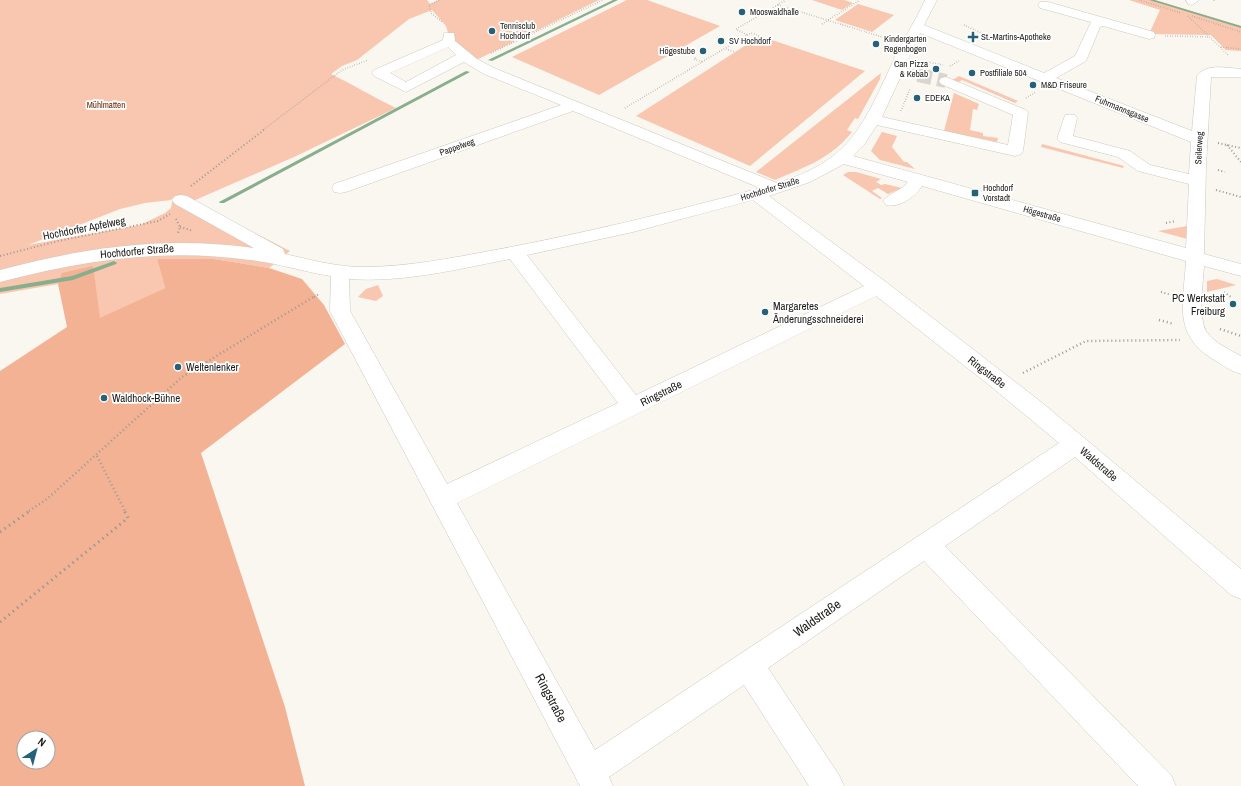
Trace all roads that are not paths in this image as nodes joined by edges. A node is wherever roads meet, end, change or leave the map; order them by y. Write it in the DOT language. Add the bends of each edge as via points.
graph roads {
  1 [pos="931,0"];
  2 [pos="1044,5"];
  3 [pos="1100,22"];
  4 [pos="917,27"];
  5 [pos="1148,35"];
  6 [pos="469,59"];
  7 [pos="896,71"];
  8 [pos="1241,74"];
  9 [pos="915,79"];
  10 [pos="1049,79"];
  11 [pos="946,81"];
  12 [pos="573,106"];
  13 [pos="1070,118"];
  14 [pos="873,120"];
  15 [pos="1200,140"];
  16 [pos="842,158"];
  17 [pos="918,180"];
  18 [pos="1197,181"];
  19 [pos="340,188"];
  20 [pos="775,188"];
  21 [pos="755,194"];
  22 [pos="181,200"];
  23 [pos="892,201"];
  24 [pos="515,252"];
  25 [pos="1195,257"];
  26 [pos="276,258"];
  27 [pos="1241,270"];
  28 [pos="0,276"];
  29 [pos="340,278"];
  30 [pos="879,287"];
  31 [pos="1241,366"];
  32 [pos="632,406"];
  33 [pos="1075,444"];
  34 [pos="443,498"];
  35 [pos="925,544"];
  36 [pos="1241,586"];
  37 [pos="749,666"];
  38 [pos="594,779"];
  39 [pos="828,786"];
  40 [pos="1160,786"];
  1 -- 4 [label="street, Hochdorfer Straße"];
  2 -- 3 [label="street"];
  3 -- 5 [label="street"];
  3 -- 10 [label="street" via="1095,25 1081,58"];
  4 -- 7 [label="street, Hochdorfer Straße"];
  4 -- 10 [label="street, Fuhrmannsgasse"];
  6 -- 6 [label="street" via="406,88 379,73 449,39"];
  6 -- 12 [label="street" via="489,71"];
  7 -- 9 [label="street"];
  7 -- 14 [label="street, Hochdorfer Straße"];
  8 -- 15 [label="street, Seilerweg" via="1209,72 1204,76"];
  10 -- 15 [label="street, Fuhrmannsgasse"];
  11 -- 14 [label="street" via="1021,113 1015,151"];
  12 -- 19 [label="street, Pappelweg"];
  12 -- 20 [label="street"];
  13 -- 18 [label="street" via="1065,139 1124,154 1144,168"];
  14 -- 16 [label="street, Hochdorfer Straße" via="861,139"];
  15 -- 18 [label="street, Seilerweg"];
  16 -- 17 [label="street, Högestraße"];
  16 -- 20 [label="street, Hochdorfer Straße" via="809,177"];
  17 -- 23 [label="street" via="910,192"];
  17 -- 25 [label="street, Högestraße"];
  18 -- 25 [label="street, Seilerweg"];
  20 -- 21 [label="street, Hochdorfer Straße"];
  21 -- 24 [label="street, Hochdorfer Straße" via="614,232"];
  21 -- 30 [label="street, Ringstraße"];
  22 -- 26 [label="street" via="277,253"];
  24 -- 29 [label="street, Hochdorfer Straße" via="394,272"];
  24 -- 32 [label="street"];
  25 -- 27 [label="street, Högestraße"];
  25 -- 31 [label="street, Seilerweg" via="1196,330 1208,333 1215,350"];
  26 -- 28 [label="street, Hochdorfer Straße" via="230,251 170,247 93,255"];
  26 -- 29 [label="street, Hochdorfer Straße"];
  29 -- 34 [label="street, Ringstraße" via="340,311"];
  30 -- 32 [label="street, Ringstraße"];
  30 -- 33 [label="street, Ringstraße"];
  32 -- 34 [label="street, Ringstraße"];
  33 -- 35 [label="street, Waldstraße"];
  33 -- 36 [label="street, Waldstraße"];
  34 -- 38 [label="street, Ringstraße"];
  35 -- 37 [label="street, Waldstraße"];
  35 -- 40 [label="street"];
  37 -- 38 [label="street, Waldstraße"];
  37 -- 39 [label="street"];
}
